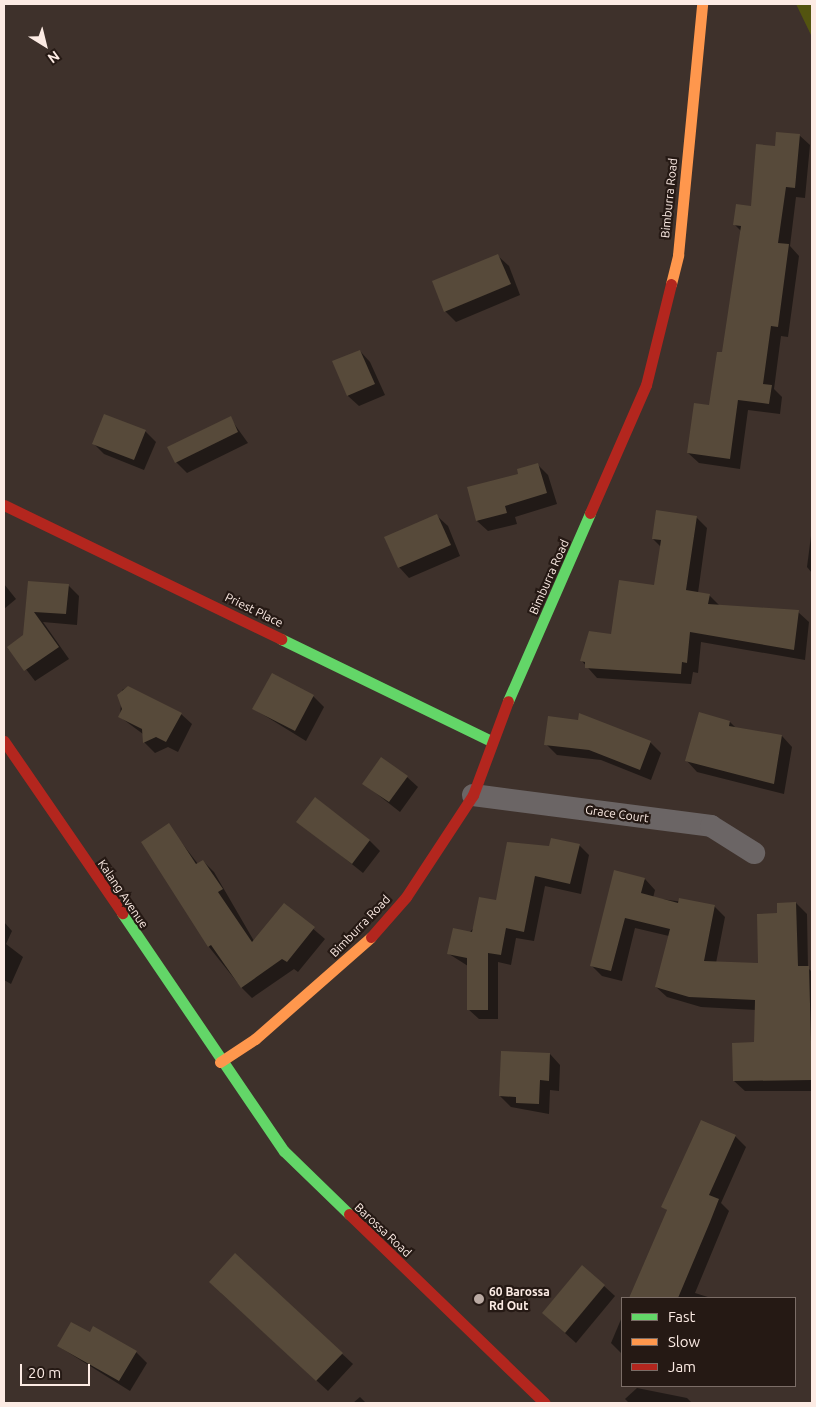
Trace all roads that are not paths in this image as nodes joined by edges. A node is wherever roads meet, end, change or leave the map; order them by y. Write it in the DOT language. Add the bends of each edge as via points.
graph roads {
  1 [pos="702,4"];
  2 [pos="4,505"];
  3 [pos="4,741"];
  4 [pos="491,741"];
  5 [pos="473,794"];
  6 [pos="754,853"];
  7 [pos="220,1062"];
  8 [pos="545,1403"];
  1 -- 4 [label="street, Bimburra Road" via="678,255 651,366 612,468"];
  2 -- 4 [label="street, Priest Place"];
  3 -- 7 [label="street, Kalang Avenue"];
  4 -- 5 [label="street, Bimburra Road"];
  5 -- 6 [label="street, Grace Court" via="711,826"];
  5 -- 7 [label="street, Bimburra Road" via="406,897 357,953 255,1039"];
  7 -- 8 [label="street, Barossa Road" via="262,1123 312,1183"];
}
